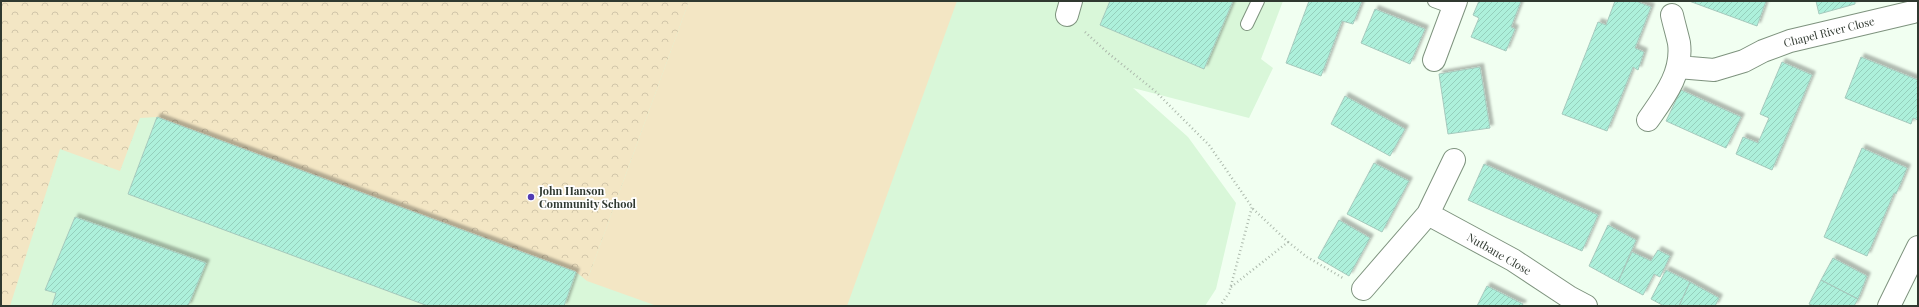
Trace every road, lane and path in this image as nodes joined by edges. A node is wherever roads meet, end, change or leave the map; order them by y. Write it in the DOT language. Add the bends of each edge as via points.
graph roads {
  1 [pos="1258,1"];
  2 [pos="1448,3"];
  3 [pos="1069,8"];
  4 [pos="1913,10"];
  5 [pos="1672,15"];
  6 [pos="1247,24"];
  7 [pos="1434,60"];
  8 [pos="1678,67"];
  9 [pos="1648,120"];
  10 [pos="1454,160"];
  11 [pos="1252,207"];
  12 [pos="1428,214"];
  13 [pos="1288,242"];
  14 [pos="1918,247"];
  15 [pos="1231,287"];
  16 [pos="1363,289"];
  17 [pos="1893,298"];
  18 [pos="1577,302"];
  19 [pos="1220,306"];
  1 -- 6 [label="lane"];
  2 -- 7 [label="street"];
  3 -- 11 [label="path" via="1108,53 1155,91 1209,146"];
  4 -- 8 [label="street, Chapel River Close" via="1790,41 1744,61 1714,70"];
  5 -- 8 [label="street" via="1679,44"];
  8 -- 9 [label="street" via="1670,87"];
  10 -- 12 [label="street"];
  11 -- 13 [label="path"];
  11 -- 15 [label="path"];
  12 -- 16 [label="street"];
  12 -- 18 [label="street, Nutbane Close" via="1513,260"];
  13 -- 15 [label="path"];
  13 -- 16 [label="path" via="1307,257"];
  14 -- 17 [label="street"];
  15 -- 19 [label="path"];
}
